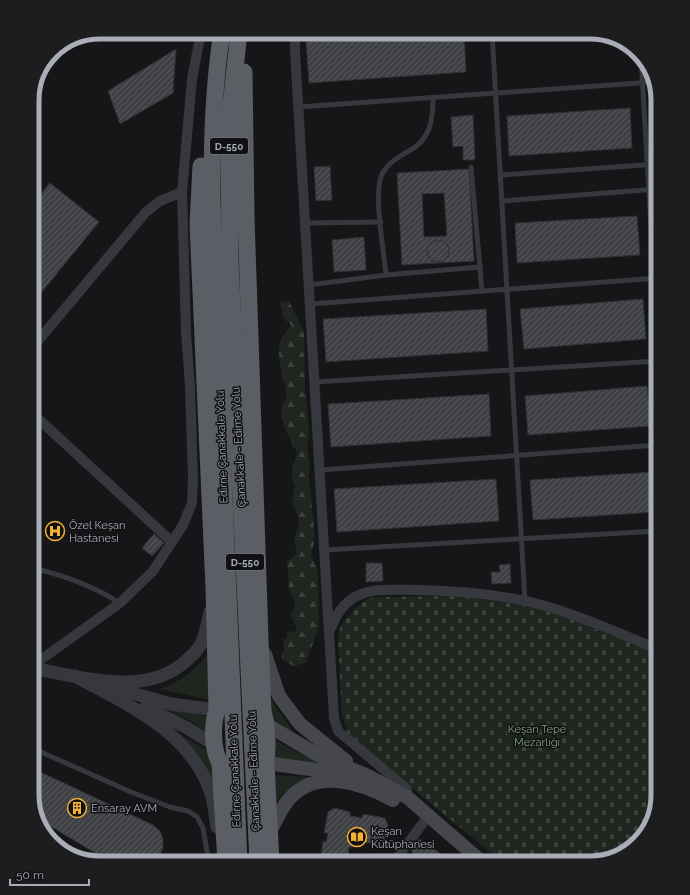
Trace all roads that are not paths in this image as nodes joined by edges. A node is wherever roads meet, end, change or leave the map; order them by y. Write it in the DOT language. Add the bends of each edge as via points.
graph roads {
  1 [pos="200,39"];
  2 [pos="221,39"];
  3 [pos="238,39"];
  4 [pos="245,39"];
  5 [pos="295,39"];
  6 [pos="492,39"];
  7 [pos="218,55"];
  8 [pos="641,67"];
  9 [pos="648,82"];
  10 [pos="642,83"];
  11 [pos="495,93"];
  12 [pos="432,98"];
  13 [pos="299,107"];
  14 [pos="648,164"];
  15 [pos="471,167"];
  16 [pos="501,175"];
  17 [pos="649,190"];
  18 [pos="182,192"];
  19 [pos="502,201"];
  20 [pos="651,215"];
  21 [pos="381,222"];
  22 [pos="306,223"];
  23 [pos="222,262"];
  24 [pos="480,268"];
  25 [pos="386,275"];
  26 [pos="651,278"];
  27 [pos="310,285"];
  28 [pos="507,289"];
  29 [pos="482,291"];
  30 [pos="311,304"];
  31 [pos="39,340"];
  32 [pos="651,361"];
  33 [pos="511,370"];
  34 [pos="315,382"];
  35 [pos="39,419"];
  36 [pos="651,446"];
  37 [pos="516,456"];
  38 [pos="320,470"];
  39 [pos="651,531"];
  40 [pos="522,539"];
  41 [pos="172,542"];
  42 [pos="325,550"];
  43 [pos="39,570"];
  44 [pos="214,588"];
  45 [pos="525,601"];
  46 [pos="120,603"];
  47 [pos="330,630"];
  48 [pos="260,639"];
  49 [pos="651,646"];
  50 [pos="39,662"];
  51 [pos="39,668"];
  52 [pos="75,676"];
  53 [pos="217,710"];
  54 [pos="265,718"];
  55 [pos="215,745"];
  56 [pos="39,751"];
  57 [pos="220,763"];
  58 [pos="266,763"];
  59 [pos="363,780"];
  60 [pos="407,797"];
  61 [pos="429,815"];
  62 [pos="269,833"];
  63 [pos="208,856"];
  64 [pos="222,856"];
  65 [pos="226,856"];
  66 [pos="239,856"];
  67 [pos="258,856"];
  68 [pos="271,856"];
  69 [pos="398,856"];
  70 [pos="466,856"];
  1 -- 18 [label="street" via="192,79"];
  2 -- 7 [label="highway, Edirne Çanakkale Yolu / D-550"];
  3 -- 23 [label="highway, Çanakkale - Edirne Yolu / D-550" via="229,124"];
  4 -- 48 [label="highway" via="243,96 246,217"];
  5 -- 13 [label="street"];
  6 -- 11 [label="lane"];
  7 -- 23 [label="highway, Edirne Çanakkale Yolu / D-550" via="212,163"];
  7 -- 44 [label="highway" via="201,162 198,224"];
  8 -- 10 [label="lane"];
  9 -- 10 [label="lane"];
  10 -- 11 [label="lane"];
  10 -- 14 [label="lane"];
  11 -- 12 [label="lane"];
  11 -- 16 [label="lane"];
  12 -- 13 [label="lane"];
  12 -- 21 [label="lane" via="433,117 425,138 391,162 383,173 379,185"];
  13 -- 22 [label="street"];
  14 -- 16 [label="lane"];
  14 -- 17 [label="lane"];
  15 -- 24 [label="lane"];
  16 -- 19 [label="lane"];
  17 -- 19 [label="lane"];
  17 -- 20 [label="lane"];
  18 -- 31 [label="street" via="160,201 146,212"];
  18 -- 41 [label="street" via="193,480 190,511"];
  19 -- 28 [label="lane"];
  21 -- 22 [label="lane"];
  21 -- 25 [label="lane"];
  22 -- 27 [label="street"];
  23 -- 66 [label="highway, Edirne Çanakkale Yolu / D-550"];
  23 -- 67 [label="highway, Çanakkale - Edirne Yolu / D-550"];
  24 -- 25 [label="lane"];
  24 -- 29 [label="lane"];
  25 -- 27 [label="lane"];
  26 -- 28 [label="lane"];
  27 -- 30 [label="street"];
  28 -- 29 [label="lane"];
  28 -- 33 [label="lane"];
  29 -- 30 [label="lane"];
  30 -- 34 [label="street"];
  32 -- 33 [label="lane"];
  33 -- 34 [label="lane"];
  33 -- 37 [label="lane"];
  34 -- 38 [label="street"];
  35 -- 41 [label="street"];
  36 -- 37 [label="lane"];
  37 -- 38 [label="lane"];
  37 -- 40 [label="lane"];
  38 -- 42 [label="street"];
  39 -- 40 [label="lane"];
  40 -- 42 [label="lane"];
  40 -- 45 [label="lane"];
  41 -- 46 [label="street" via="153,571"];
  42 -- 47 [label="street"];
  43 -- 46 [label="lane" via="81,583"];
  44 -- 52 [label="street" via="202,643 184,664 156,679 143,682"];
  44 -- 53 [label="highway"];
  45 -- 47 [label="street" via="450,591 369,591 354,596 343,605"];
  45 -- 49 [label="street" via="573,615"];
  46 -- 50 [label="street"];
  47 -- 60 [label="street" via="334,712 338,731 407,789"];
  48 -- 54 [label="highway"];
  48 -- 59 [label="main road" via="279,696 300,724 346,761"];
  51 -- 52 [label="street"];
  52 -- 53 [label="street" via="171,704"];
  52 -- 55 [label="street" via="169,718"];
  52 -- 64 [label="street" via="150,717 187,752 211,794"];
  53 -- 54 [label="highway" via="236,704 257,706"];
  53 -- 55 [label="highway"];
  54 -- 58 [label="highway" via="268,754"];
  54 -- 59 [label="main road" via="316,754"];
  55 -- 57 [label="highway"];
  56 -- 63 [label="lane" via="131,792 188,811 197,817 203,828"];
  57 -- 58 [label="highway" via="231,767 252,768"];
  57 -- 65 [label="highway"];
  58 -- 59 [label="main road" via="332,772"];
  58 -- 62 [label="highway"];
  59 -- 60 [label="main road"];
  59 -- 61 [label="main road" via="380,793 415,812"];
  59 -- 62 [label="main road" via="333,780 301,789 289,799"];
  60 -- 61 [label="main road"];
  61 -- 69 [label="street"];
  61 -- 70 [label="main road"];
  62 -- 68 [label="highway"];
}
